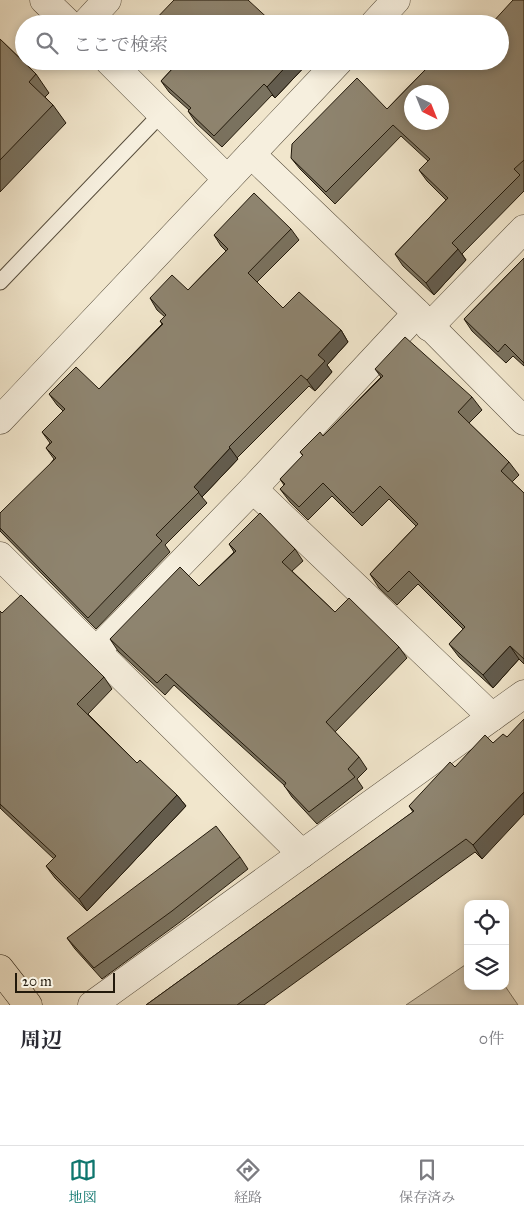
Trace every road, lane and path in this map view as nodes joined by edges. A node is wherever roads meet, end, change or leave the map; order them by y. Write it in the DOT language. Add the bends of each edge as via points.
graph roads {
  1 [pos="44,0"];
  2 [pos="107,0"];
  3 [pos="396,0"];
  4 [pos="60,15"];
  5 [pos="93,15"];
  6 [pos="382,15"];
  7 [pos="117,70"];
  8 [pos="330,70"];
  9 [pos="162,113"];
  10 [pos="251,154"];
  11 [pos="227,179"];
  12 [pos="524,229"];
  13 [pos="0,282"];
  14 [pos="423,320"];
  15 [pos="0,420"];
  16 [pos="524,421"];
  17 [pos="253,489"];
  18 [pos="0,556"];
  19 [pos="96,651"];
  20 [pos="524,694"];
  21 [pos="492,717"];
  22 [pos="302,854"];
  23 [pos="0,970"];
  24 [pos="28,1005"];
  25 [pos="92,1005"];
  1 -- 4 [label="street"];
  2 -- 5 [label="street"];
  3 -- 6 [label="street"];
  7 -- 9 [label="street"];
  8 -- 10 [label="street"];
  9 -- 11 [label="street"];
  9 -- 13 [label="lane"];
  10 -- 11 [label="street"];
  10 -- 14 [label="street"];
  11 -- 15 [label="street"];
  12 -- 14 [label="street"];
  14 -- 16 [label="street"];
  14 -- 17 [label="street"];
  17 -- 19 [label="street"];
  17 -- 21 [label="street"];
  18 -- 19 [label="street"];
  19 -- 22 [label="street"];
  20 -- 21 [label="street"];
  21 -- 22 [label="street"];
  22 -- 25 [label="street"];
  23 -- 24 [label="highway"];
}
